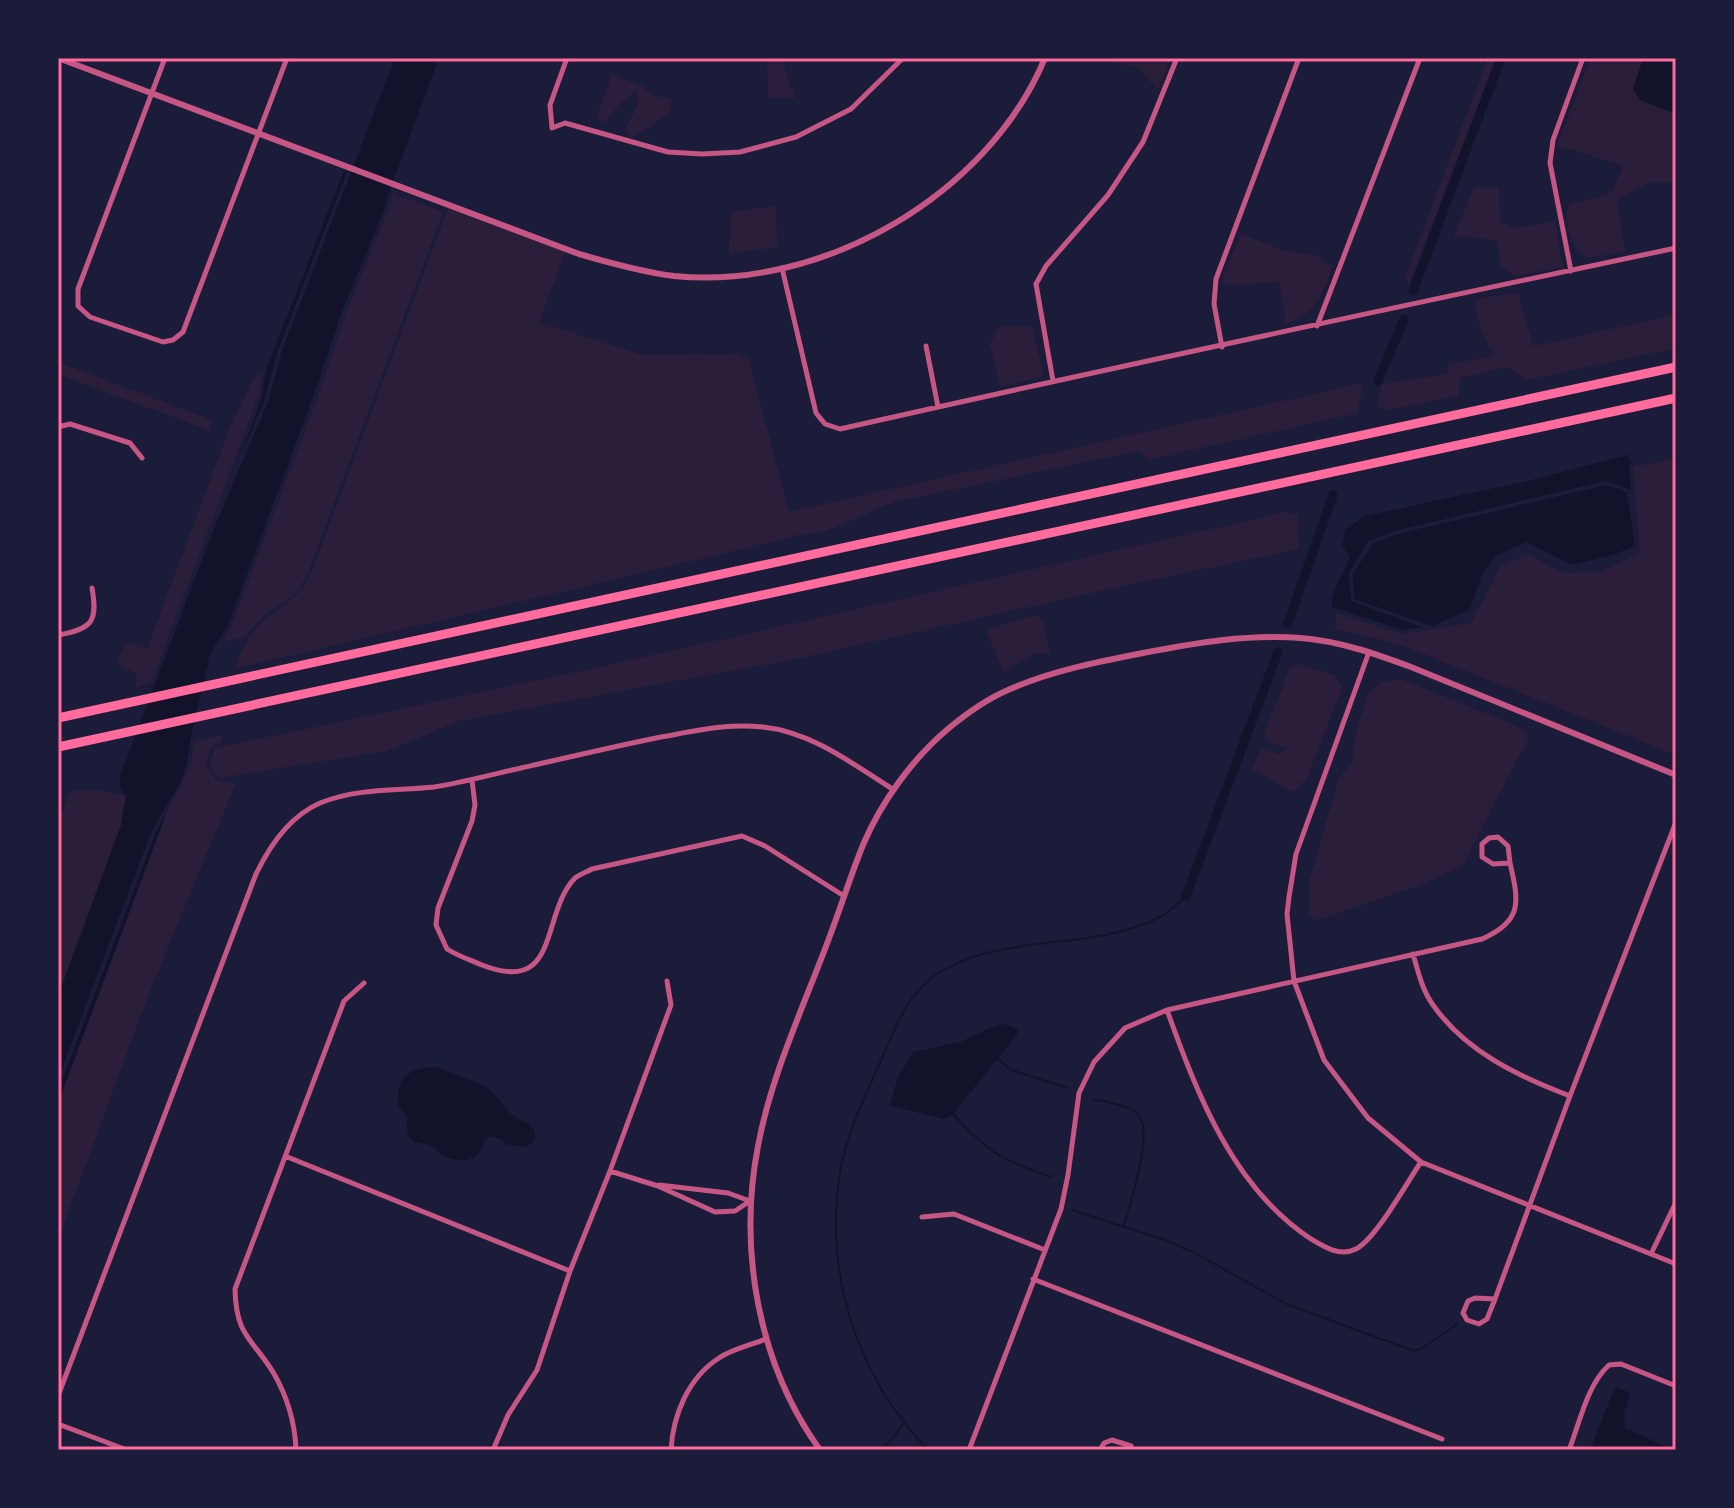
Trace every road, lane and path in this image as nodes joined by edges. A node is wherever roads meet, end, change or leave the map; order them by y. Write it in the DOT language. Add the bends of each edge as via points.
graph roads {
  1 [pos="58,58"];
  2 [pos="165,58"];
  3 [pos="287,58"];
  4 [pos="567,58"];
  5 [pos="903,58"];
  6 [pos="1045,58"];
  7 [pos="1177,58"];
  8 [pos="1299,58"];
  9 [pos="1420,58"];
  10 [pos="1583,58"];
  11 [pos="152,94"];
  12 [pos="258,134"];
  13 [pos="1676,248"];
  14 [pos="782,268"];
  15 [pos="1571,271"];
  16 [pos="1317,326"];
  17 [pos="926,346"];
  18 [pos="1222,347"];
  19 [pos="1676,367"];
  20 [pos="1053,381"];
  21 [pos="1676,398"];
  22 [pos="938,407"];
  23 [pos="58,427"];
  24 [pos="142,458"];
  25 [pos="92,588"];
  26 [pos="58,635"];
  27 [pos="1369,652"];
  28 [pos="58,718"];
  29 [pos="58,747"];
  30 [pos="1676,775"];
  31 [pos="472,780"];
  32 [pos="894,790"];
  33 [pos="1676,822"];
  34 [pos="1510,863"];
  35 [pos="845,897"];
  36 [pos="1413,954"];
  37 [pos="667,981"];
  38 [pos="1294,981"];
  39 [pos="364,983"];
  40 [pos="1167,1010"];
  41 [pos="1570,1096"];
  42 [pos="285,1156"];
  43 [pos="1421,1162"];
  44 [pos="610,1171"];
  45 [pos="658,1186"];
  46 [pos="750,1201"];
  47 [pos="1676,1202"];
  48 [pos="1529,1204"];
  49 [pos="922,1217"];
  50 [pos="1045,1250"];
  51 [pos="1651,1254"];
  52 [pos="1676,1264"];
  53 [pos="570,1271"];
  54 [pos="1033,1279"];
  55 [pos="1495,1299"];
  56 [pos="766,1339"];
  57 [pos="1676,1386"];
  58 [pos="58,1396"];
  59 [pos="58,1424"];
  60 [pos="1442,1439"];
  61 [pos="1130,1448"];
  62 [pos="127,1450"];
  63 [pos="296,1450"];
  64 [pos="493,1450"];
  65 [pos="671,1450"];
  66 [pos="820,1450"];
  67 [pos="969,1450"];
  68 [pos="1100,1450"];
  69 [pos="1141,1450"];
  70 [pos="1569,1450"];
  1 -- 11 [label="street"];
  2 -- 11 [label="street"];
  3 -- 12 [label="street"];
  4 -- 5 [label="street" via="550,105 552,128 565,123 668,152 702,154 740,152 796,137 851,109"];
  6 -- 14 [label="street" via="1019,108 945,189 895,225 844,249"];
  7 -- 20 [label="street" via="1143,142 1036,284"];
  8 -- 18 [label="street" via="1216,279 1214,304"];
  9 -- 16 [label="street"];
  10 -- 15 [label="street" via="1553,140 1550,163"];
  11 -- 12 [label="street"];
  11 -- 12 [label="street" via="78,289 78,306 90,317 163,342 183,332"];
  12 -- 14 [label="street" via="626,267 675,276"];
  13 -- 15 [label="street"];
  14 -- 22 [label="street" via="816,413 825,424 840,429"];
  15 -- 16 [label="street"];
  16 -- 18 [label="street"];
  17 -- 22 [label="street"];
  18 -- 20 [label="street"];
  19 -- 28 [label="highway"];
  20 -- 22 [label="street"];
  21 -- 29 [label="highway"];
  23 -- 24 [label="street" via="70,424 130,443"];
  25 -- 26 [label="street" via="93,619 82,631"];
  27 -- 30 [label="street"];
  27 -- 32 [label="street" via="1299,638 1224,638 1050,674 994,697 949,729"];
  27 -- 38 [label="street" via="1296,854 1287,914"];
  31 -- 32 [label="street" via="741,725 798,735"];
  31 -- 35 [label="street" via="472,821 436,925 447,949 489,968 521,972 534,964 577,876 742,836"];
  31 -- 58 [label="street" via="343,795 317,804 268,851"];
  32 -- 35 [label="street" via="863,844"];
  33 -- 41 [label="street"];
  34 -- 34 [label="street" via="1502,839 1489,838 1482,844 1482,857 1489,863"];
  34 -- 36 [label="street" via="1514,915 1501,930"];
  35 -- 46 [label="street" via="771,1094"];
  36 -- 38 [label="street"];
  36 -- 41 [label="street" via="1433,1005 1466,1041 1520,1077"];
  37 -- 44 [label="street" via="671,1005"];
  38 -- 40 [label="street"];
  38 -- 43 [label="street" via="1324,1060 1368,1118"];
  39 -- 42 [label="street" via="344,1001"];
  40 -- 43 [label="street" via="1216,1130 1262,1196 1323,1247 1342,1253 1370,1237"];
  40 -- 50 [label="street" via="1125,1028 1094,1062 1079,1093 1061,1209"];
  41 -- 48 [label="street"];
  42 -- 53 [label="street"];
  42 -- 63 [label="street" via="235,1289 245,1336 281,1386"];
  43 -- 48 [label="street"];
  44 -- 45 [label="street"];
  44 -- 53 [label="street"];
  45 -- 46 [label="street" via="728,1193"];
  45 -- 46 [label="street" via="715,1212 735,1211"];
  46 -- 56 [label="street" via="750,1244"];
  47 -- 51 [label="street"];
  48 -- 51 [label="street"];
  48 -- 55 [label="street"];
  49 -- 50 [label="street" via="954,1214"];
  50 -- 54 [label="street"];
  51 -- 52 [label="street"];
  53 -- 64 [label="street" via="537,1370"];
  54 -- 60 [label="street"];
  54 -- 67 [label="street"];
  55 -- 55 [label="street" via="1468,1301 1463,1313 1467,1320 1484,1322"];
  56 -- 65 [label="street" via="718,1358 691,1386 676,1415"];
  56 -- 66 [label="street"];
  57 -- 70 [label="street" via="1621,1364 1609,1365 1593,1387"];
  59 -- 62 [label="street"];
  61 -- 68 [label="street" via="1112,1440"];
  61 -- 69 [label="street"];
}
